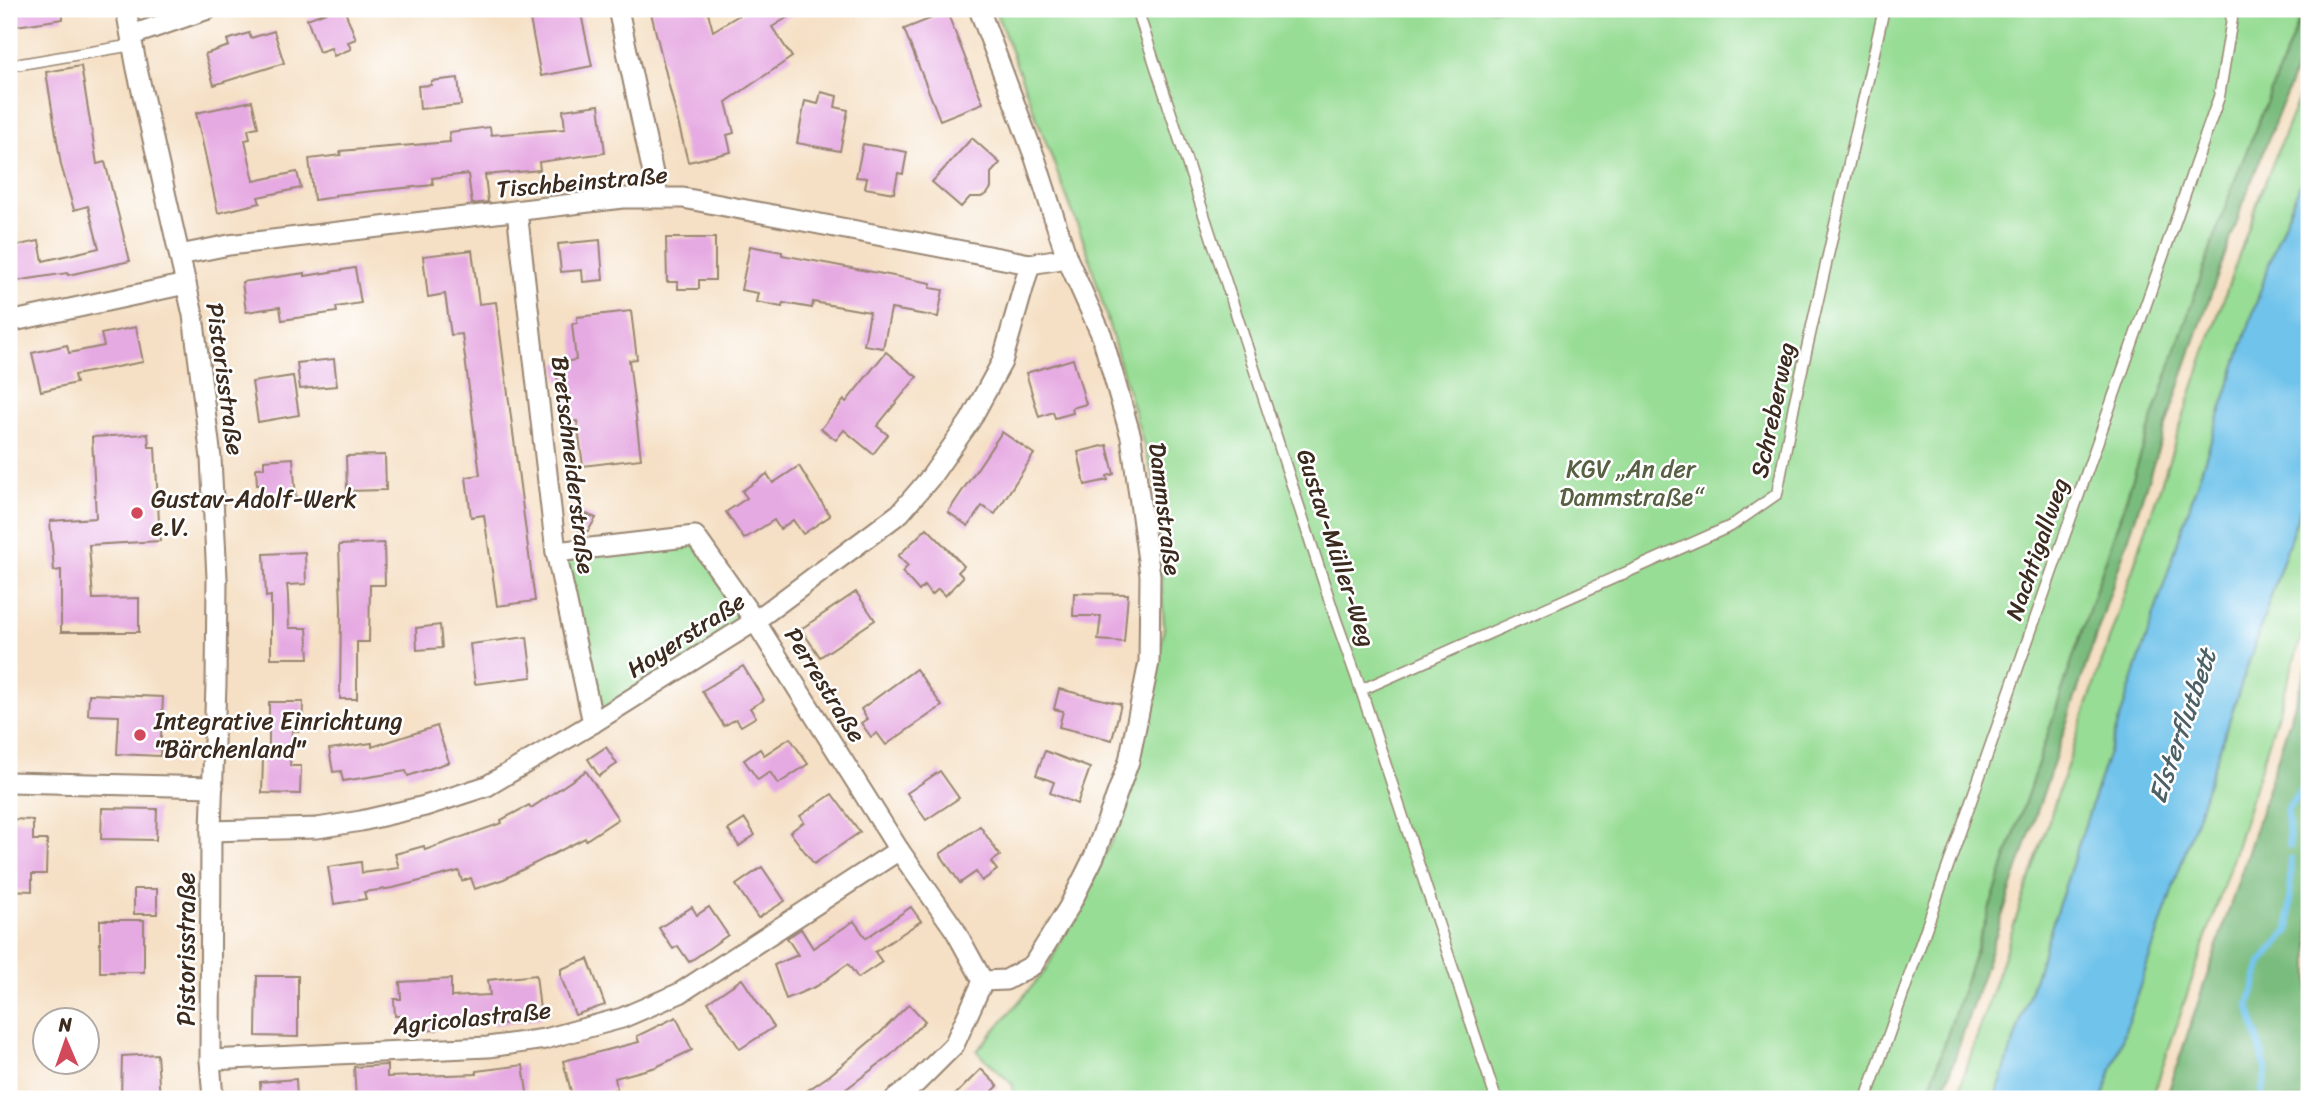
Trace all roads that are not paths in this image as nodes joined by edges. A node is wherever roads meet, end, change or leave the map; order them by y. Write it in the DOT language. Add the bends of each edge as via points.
graph roads {
  1 [pos="126,9"];
  2 [pos="208,9"];
  3 [pos="618,9"];
  4 [pos="979,9"];
  5 [pos="1137,9"];
  6 [pos="1884,9"];
  7 [pos="2229,9"];
  8 [pos="132,40"];
  9 [pos="9,66"];
  10 [pos="658,197"];
  11 [pos="517,211"];
  12 [pos="180,255"];
  13 [pos="1068,257"];
  14 [pos="1030,264"];
  15 [pos="186,284"];
  16 [pos="9,322"];
  17 [pos="556,552"];
  18 [pos="755,621"];
  19 [pos="1361,690"];
  20 [pos="593,723"];
  21 [pos="9,782"];
  22 [pos="213,787"];
  23 [pos="211,831"];
  24 [pos="899,850"];
  25 [pos="983,981"];
  26 [pos="211,1060"];
  27 [pos="213,1099"];
  28 [pos="895,1099"];
  29 [pos="1496,1099"];
  30 [pos="1866,1099"];
  1 -- 8 [label="street, Pistorisstraße"];
  2 -- 8 [label="street"];
  3 -- 10 [label="street"];
  4 -- 13 [label="street, Dammstraße"];
  5 -- 19 [label="lane, Gustav-Müller-Weg"];
  6 -- 19 [label="lane, Schreberweg" via="1777,494 1731,526"];
  7 -- 30 [label="lane, Nachtigallweg" via="2232,19 2219,97"];
  8 -- 9 [label="lane"];
  8 -- 12 [label="street, Pistorisstraße"];
  10 -- 11 [label="street, Tischbeinstraße"];
  10 -- 14 [label="street, Tischbeinstraße"];
  11 -- 12 [label="street, Tischbeinstraße" via="229,245"];
  11 -- 17 [label="street, Bretschneiderstraße"];
  12 -- 15 [label="street, Pistorisstraße"];
  13 -- 14 [label="street, Tischbeinstraße"];
  13 -- 25 [label="street, Dammstraße" via="1102,336 1131,437 1150,575 1149,662 1129,761 1094,857 1069,907 1033,964 1006,980"];
  14 -- 18 [label="street, Hoyerstraße" via="1002,362 970,421 930,478 900,513"];
  15 -- 16 [label="street"];
  15 -- 22 [label="street, Pistorisstraße" via="203,389 215,519"];
  17 -- 18 [label="street, Perrestraße" via="695,536"];
  17 -- 20 [label="street, Bretschneiderstraße"];
  18 -- 20 [label="street, Hoyerstraße"];
  18 -- 24 [label="street, Perrestraße"];
  19 -- 29 [label="lane, Gustav-Müller-Weg"];
  20 -- 23 [label="street, Hoyerstraße" via="487,786 425,806 317,828"];
  21 -- 22 [label="street"];
  22 -- 23 [label="street, Pistorisstraße"];
  23 -- 26 [label="street, Pistorisstraße"];
  24 -- 25 [label="street, Perrestraße" via="955,930"];
  24 -- 26 [label="street, Agricolastraße" via="680,993 622,1018 545,1040 488,1047"];
  25 -- 28 [label="street" via="954,1045"];
  26 -- 27 [label="street, Pistorisstraße"];
}
